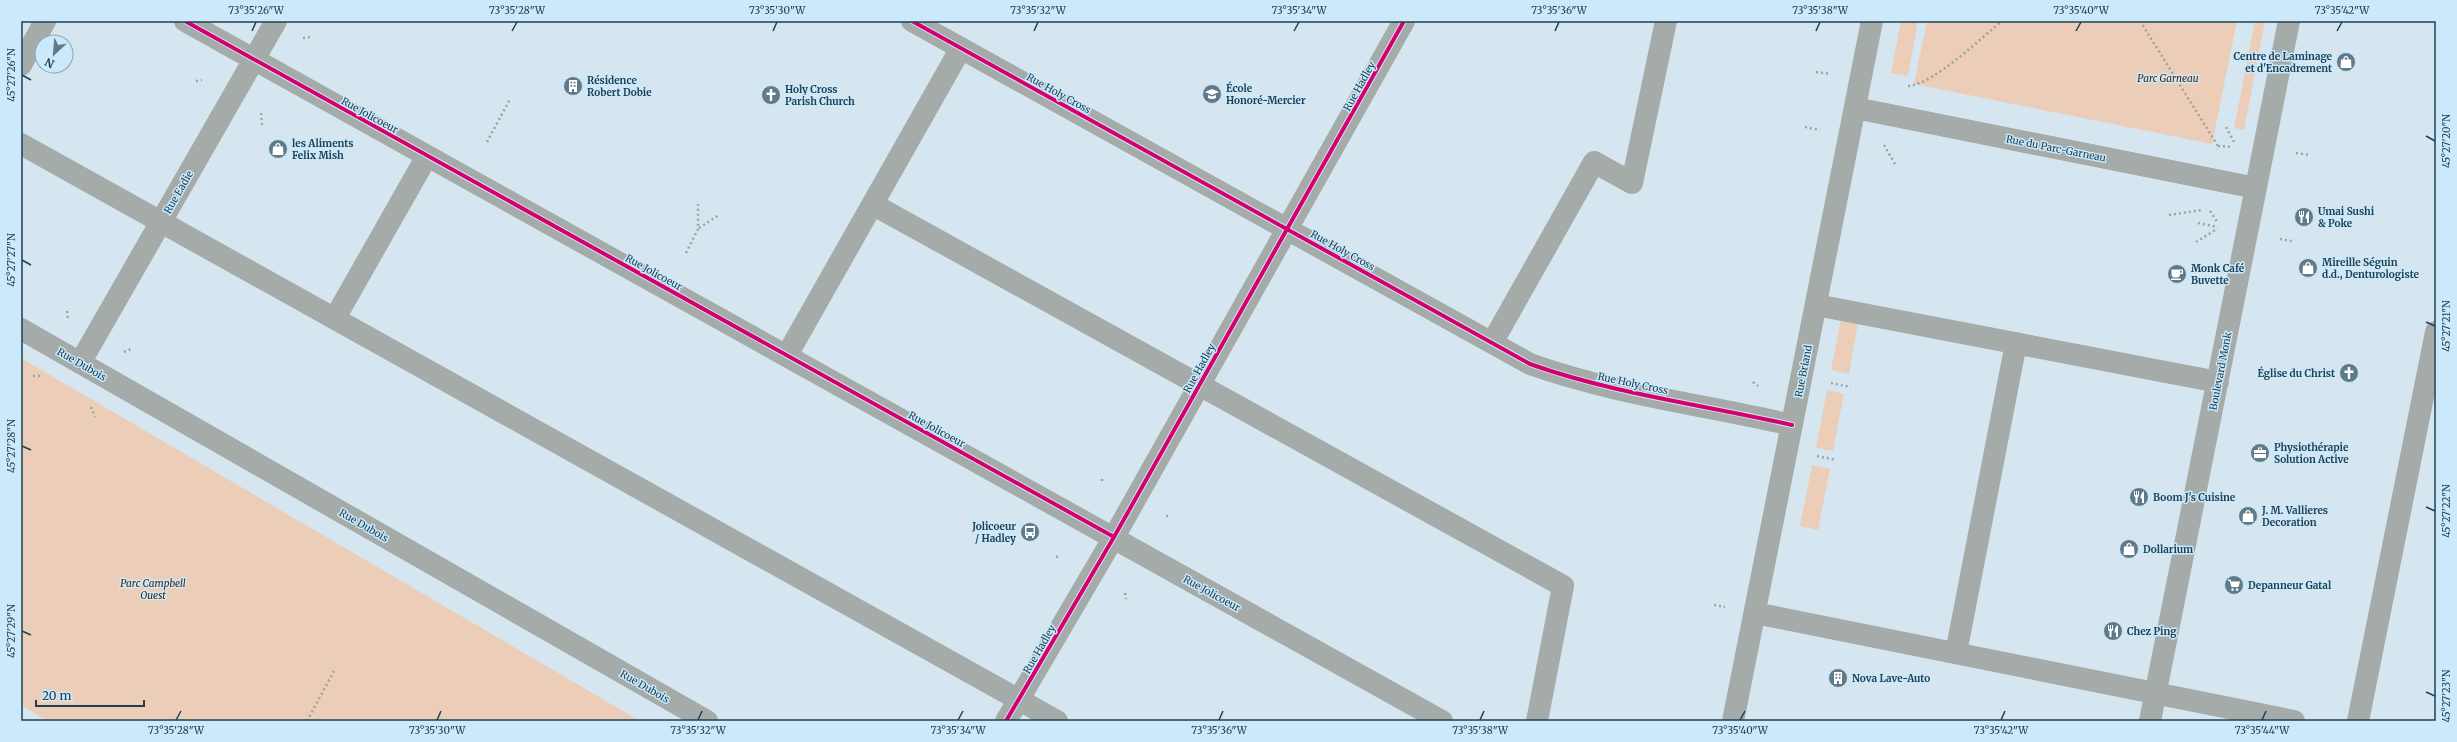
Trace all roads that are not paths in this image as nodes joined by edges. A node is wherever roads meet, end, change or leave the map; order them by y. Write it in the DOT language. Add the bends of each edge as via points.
graph roads {
  1 [pos="45,21"];
  2 [pos="185,21"];
  3 [pos="276,21"];
  4 [pos="912,21"];
  5 [pos="1404,21"];
  6 [pos="1666,21"];
  7 [pos="1872,21"];
  8 [pos="2289,21"];
  9 [pos="961,48"];
  10 [pos="254,59"];
  11 [pos="21,65"];
  12 [pos="1855,108"];
  13 [pos="21,144"];
  14 [pos="427,156"];
  15 [pos="2256,188"];
  16 [pos="874,205"];
  17 [pos="161,221"];
  18 [pos="1287,229"];
  19 [pos="1816,305"];
  20 [pos="335,318"];
  21 [pos="21,329"];
  22 [pos="2436,332"];
  23 [pos="1492,343"];
  24 [pos="2016,343"];
  25 [pos="787,355"];
  26 [pos="80,363"];
  27 [pos="2218,382"];
  28 [pos="1199,384"];
  29 [pos="1792,425"];
  30 [pos="1114,537"];
  31 [pos="1755,613"];
  32 [pos="1956,653"];
  33 [pos="2156,693"];
  34 [pos="1019,699"];
  35 [pos="706,721"];
  36 [pos="1006,721"];
  37 [pos="1057,721"];
  38 [pos="1442,721"];
  39 [pos="1537,721"];
  40 [pos="1734,721"];
  41 [pos="2150,721"];
  42 [pos="2294,721"];
  43 [pos="2358,721"];
  1 -- 11 [label="street"];
  2 -- 10 [label="street, Rue Jolicoeur"];
  3 -- 10 [label="street, Rue Eadie"];
  4 -- 9 [label="street, Rue Holy Cross"];
  5 -- 18 [label="street, Rue Hadley"];
  6 -- 23 [label="street" via="1632,183 1594,162"];
  7 -- 12 [label="street, Rue Briand"];
  8 -- 15 [label="street, Boulevard Monk"];
  9 -- 16 [label="street"];
  9 -- 18 [label="street, Rue Holy Cross"];
  10 -- 14 [label="street, Rue Jolicoeur"];
  10 -- 17 [label="street, Rue Eadie"];
  12 -- 15 [label="street, Rue du Parc-Garneau"];
  12 -- 19 [label="street, Rue Briand"];
  13 -- 17 [label="street"];
  14 -- 20 [label="street"];
  14 -- 25 [label="street, Rue Jolicoeur"];
  15 -- 27 [label="street, Boulevard Monk"];
  16 -- 25 [label="street"];
  16 -- 28 [label="street"];
  17 -- 20 [label="street"];
  17 -- 26 [label="street, Rue Eadie"];
  18 -- 23 [label="street, Rue Holy Cross"];
  18 -- 28 [label="street, Rue Hadley"];
  19 -- 24 [label="street"];
  19 -- 29 [label="street, Rue Briand"];
  20 -- 34 [label="street"];
  21 -- 26 [label="street, Rue Dubois"];
  22 -- 43 [label="street"];
  23 -- 29 [label="street, Rue Holy Cross" via="1530,364 1565,376"];
  24 -- 27 [label="street"];
  24 -- 32 [label="street"];
  25 -- 30 [label="street, Rue Jolicoeur"];
  26 -- 35 [label="street, Rue Dubois"];
  27 -- 33 [label="street, Boulevard Monk"];
  28 -- 30 [label="street, Rue Hadley"];
  28 -- 39 [label="street" via="1563,586"];
  29 -- 31 [label="street, Rue Briand"];
  30 -- 34 [label="street, Rue Hadley"];
  30 -- 38 [label="street, Rue Jolicoeur"];
  31 -- 32 [label="street"];
  31 -- 40 [label="street, Rue Briand"];
  32 -- 33 [label="street"];
  33 -- 41 [label="street, Boulevard Monk"];
  33 -- 42 [label="street"];
  34 -- 36 [label="street, Rue Hadley"];
  34 -- 37 [label="street"];
}
